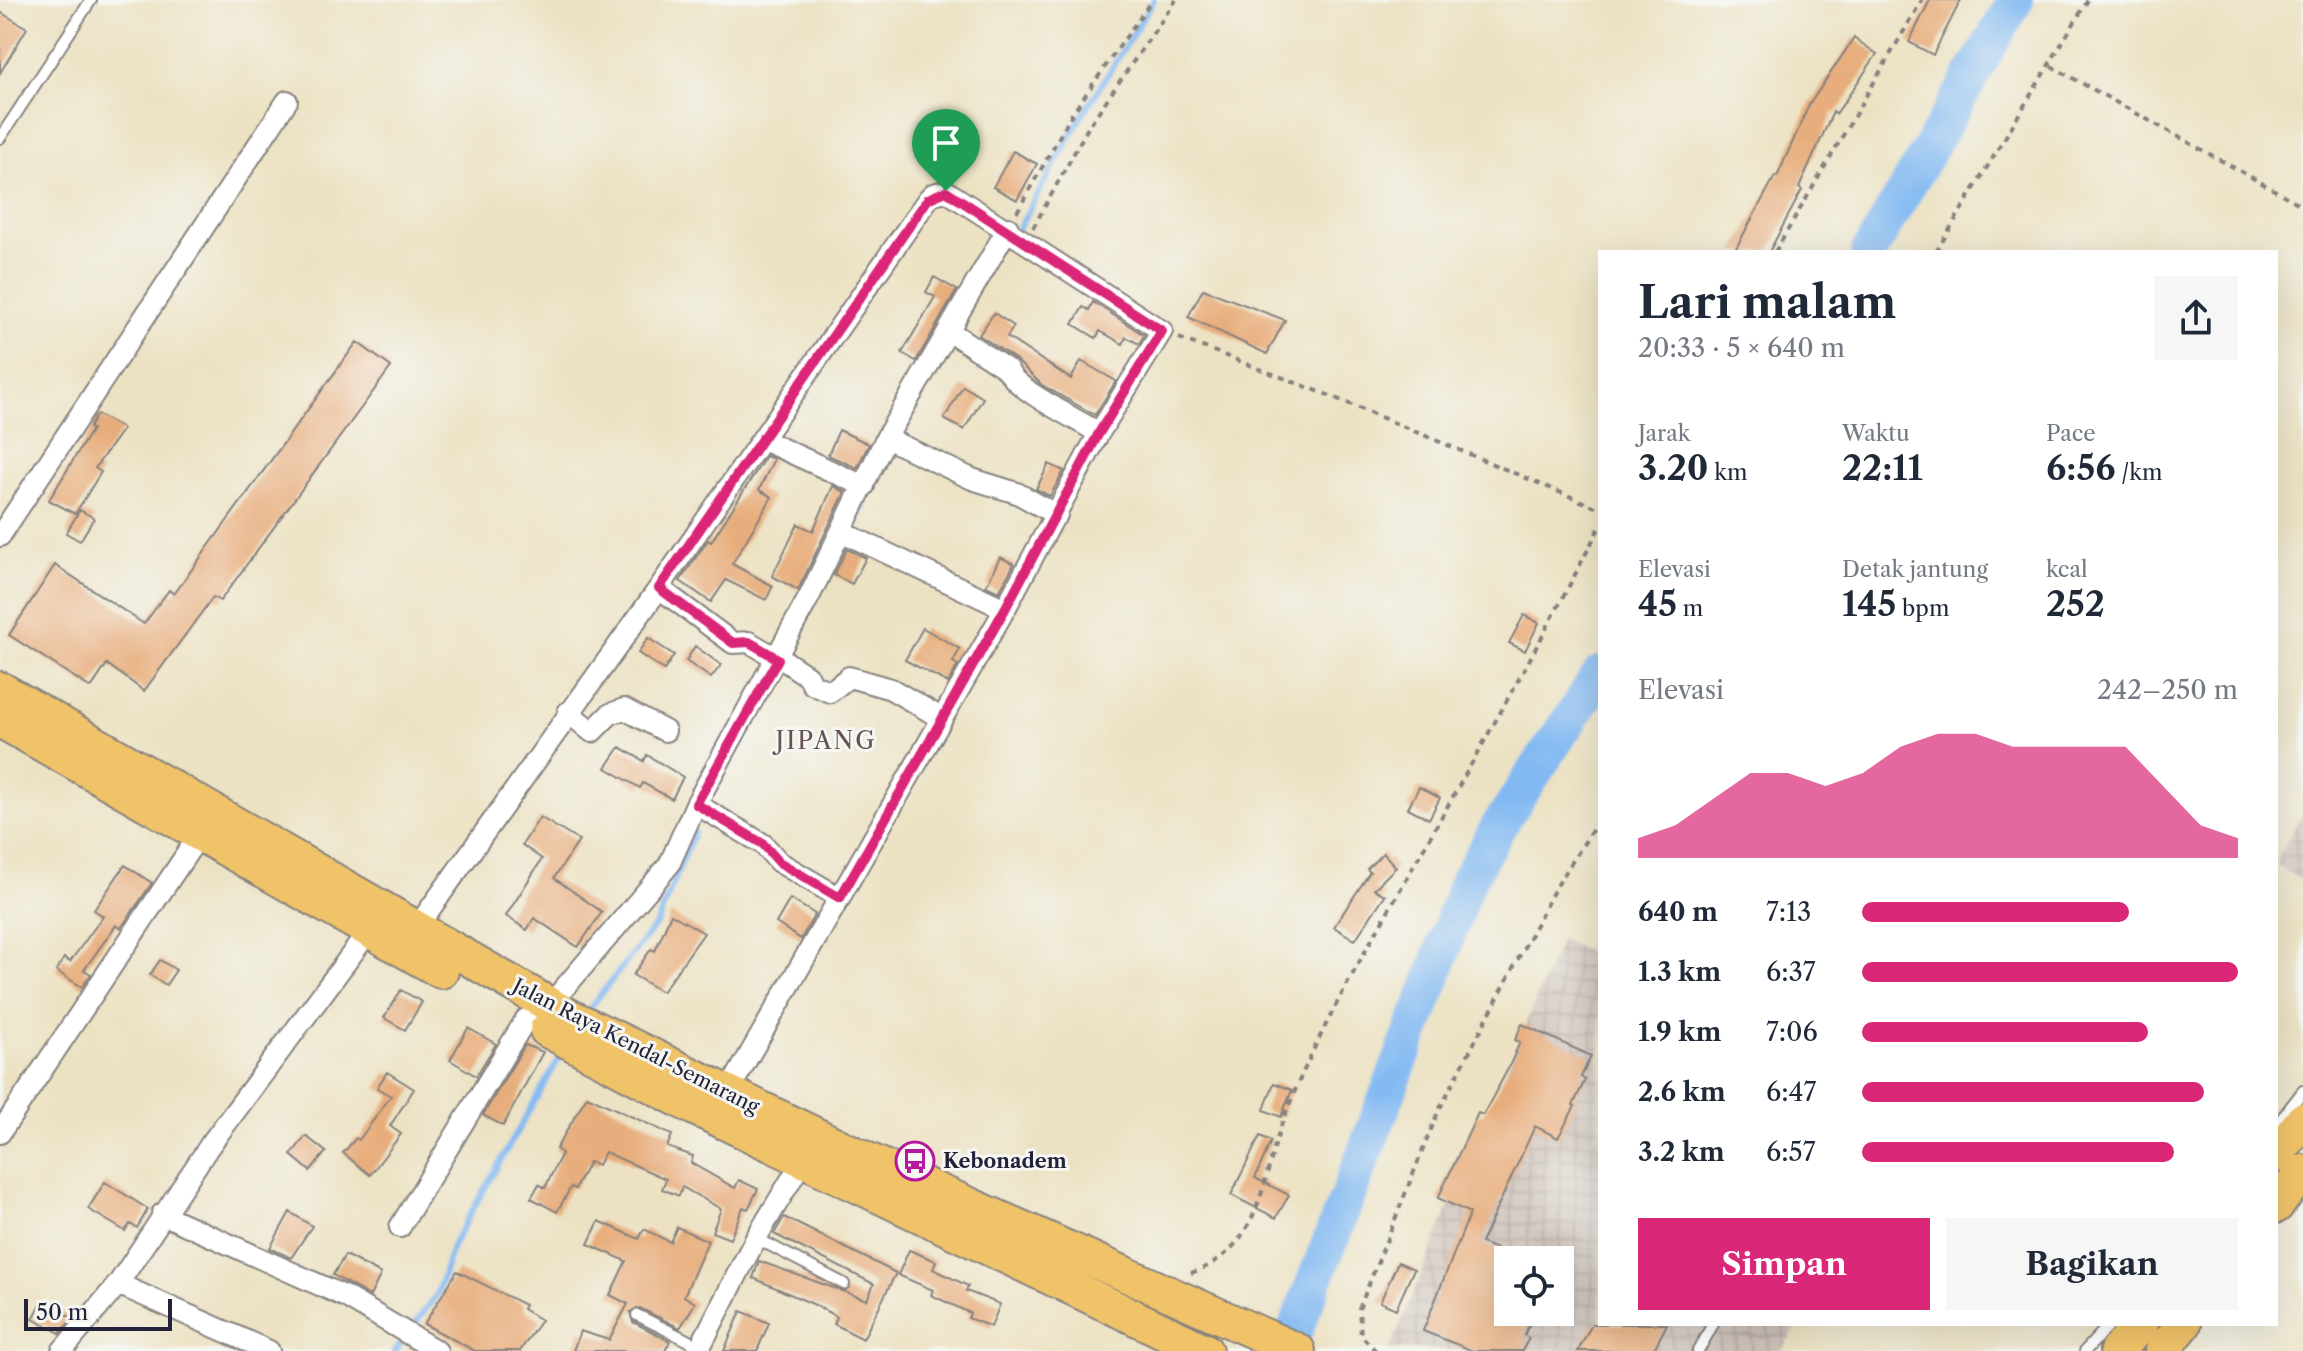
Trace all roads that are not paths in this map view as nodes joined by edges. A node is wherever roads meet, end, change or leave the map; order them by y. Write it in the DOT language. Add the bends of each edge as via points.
graph roads {
  1 [pos="91,0"];
  2 [pos="287,101"];
  3 [pos="0,138"];
  4 [pos="1016,235"];
  5 [pos="957,336"];
  6 [pos="1099,433"];
  7 [pos="763,440"];
  8 [pos="893,441"];
  9 [pos="864,486"];
  10 [pos="1057,515"];
  11 [pos="849,535"];
  12 [pos="0,536"];
  13 [pos="659,588"];
  14 [pos="1005,609"];
  15 [pos="783,660"];
  16 [pos="0,689"];
  17 [pos="568,712"];
  18 [pos="941,718"];
  19 [pos="0,720"];
  20 [pos="665,731"];
  21 [pos="703,808"];
  22 [pos="200,834"];
  23 [pos="840,898"];
  24 [pos="415,930"];
  25 [pos="369,931"];
  26 [pos="562,1026"];
  27 [pos="2303,1091"];
  28 [pos="727,1094"];
  29 [pos="2303,1120"];
  30 [pos="2278,1123"];
  31 [pos="0,1133"];
  32 [pos="2278,1152"];
  33 [pos="803,1160"];
  34 [pos="2303,1172"];
  35 [pos="2278,1203"];
  36 [pos="162,1214"];
  37 [pos="400,1227"];
  38 [pos="756,1238"];
  39 [pos="118,1284"];
  40 [pos="844,1284"];
  41 [pos="637,1315"];
  42 [pos="1712,1326"];
  43 [pos="2108,1326"];
  44 [pos="2139,1326"];
  45 [pos="2182,1326"];
  46 [pos="429,1346"];
  47 [pos="699,1349"];
  48 [pos="62,1351"];
  49 [pos="269,1351"];
  50 [pos="1204,1351"];
  51 [pos="1298,1351"];
  52 [pos="1698,1351"];
  53 [pos="2085,1351"];
  54 [pos="2117,1351"];
  55 [pos="2162,1351"];
  1 -- 3 [label="lane"];
  2 -- 12 [label="street"];
  4 -- 5 [label="street"];
  4 -- 6 [label="street" via="1162,331"];
  4 -- 7 [label="street" via="946,191 933,194"];
  5 -- 6 [label="street" via="1033,393"];
  5 -- 8 [label="street" via="922,372"];
  6 -- 10 [label="street"];
  7 -- 9 [label="street"];
  7 -- 13 [label="street"];
  8 -- 9 [label="street"];
  8 -- 10 [label="street"];
  9 -- 11 [label="street"];
  10 -- 14 [label="street"];
  11 -- 14 [label="street"];
  11 -- 15 [label="street"];
  13 -- 15 [label="street" via="733,643 749,642"];
  13 -- 17 [label="street"];
  14 -- 18 [label="street"];
  15 -- 18 [label="street" via="830,692 849,677 891,689"];
  15 -- 21 [label="street"];
  16 -- 24 [label="highway, Jalan Raya Kendal-Semarang"];
  17 -- 20 [label="street" via="592,732 610,714 624,709"];
  17 -- 24 [label="street"];
  18 -- 23 [label="street"];
  19 -- 22 [label="highway, Jalan Raya Kendal-Semarang"];
  21 -- 23 [label="street"];
  21 -- 26 [label="street"];
  22 -- 25 [label="highway, Jalan Raya Kendal-Semarang"];
  22 -- 31 [label="street"];
  23 -- 28 [label="street"];
  24 -- 26 [label="highway, Jalan Raya Kendal-Semarang"];
  25 -- 26 [label="highway, Jalan Raya Kendal-Semarang"];
  25 -- 36 [label="street"];
  26 -- 28 [label="highway, Jalan Raya Kendal-Semarang"];
  26 -- 33 [label="highway, Jalan Raya Kendal-Semarang"];
  26 -- 37 [label="street"];
  27 -- 30 [label="lane"];
  28 -- 51 [label="highway, Jalan Raya Kendal-Semarang"];
  29 -- 32 [label="highway"];
  33 -- 38 [label="street"];
  33 -- 50 [label="highway, Jalan Raya Kendal-Semarang"];
  34 -- 35 [label="highway"];
  36 -- 39 [label="street"];
  36 -- 46 [label="street" via="346,1297"];
  38 -- 40 [label="lane"];
  38 -- 47 [label="street"];
  39 -- 48 [label="street"];
  39 -- 49 [label="street"];
  41 -- 47 [label="lane"];
  42 -- 52 [label="lane"];
  43 -- 53 [label="lane"];
  44 -- 54 [label="highway"];
  45 -- 55 [label="highway"];
}
